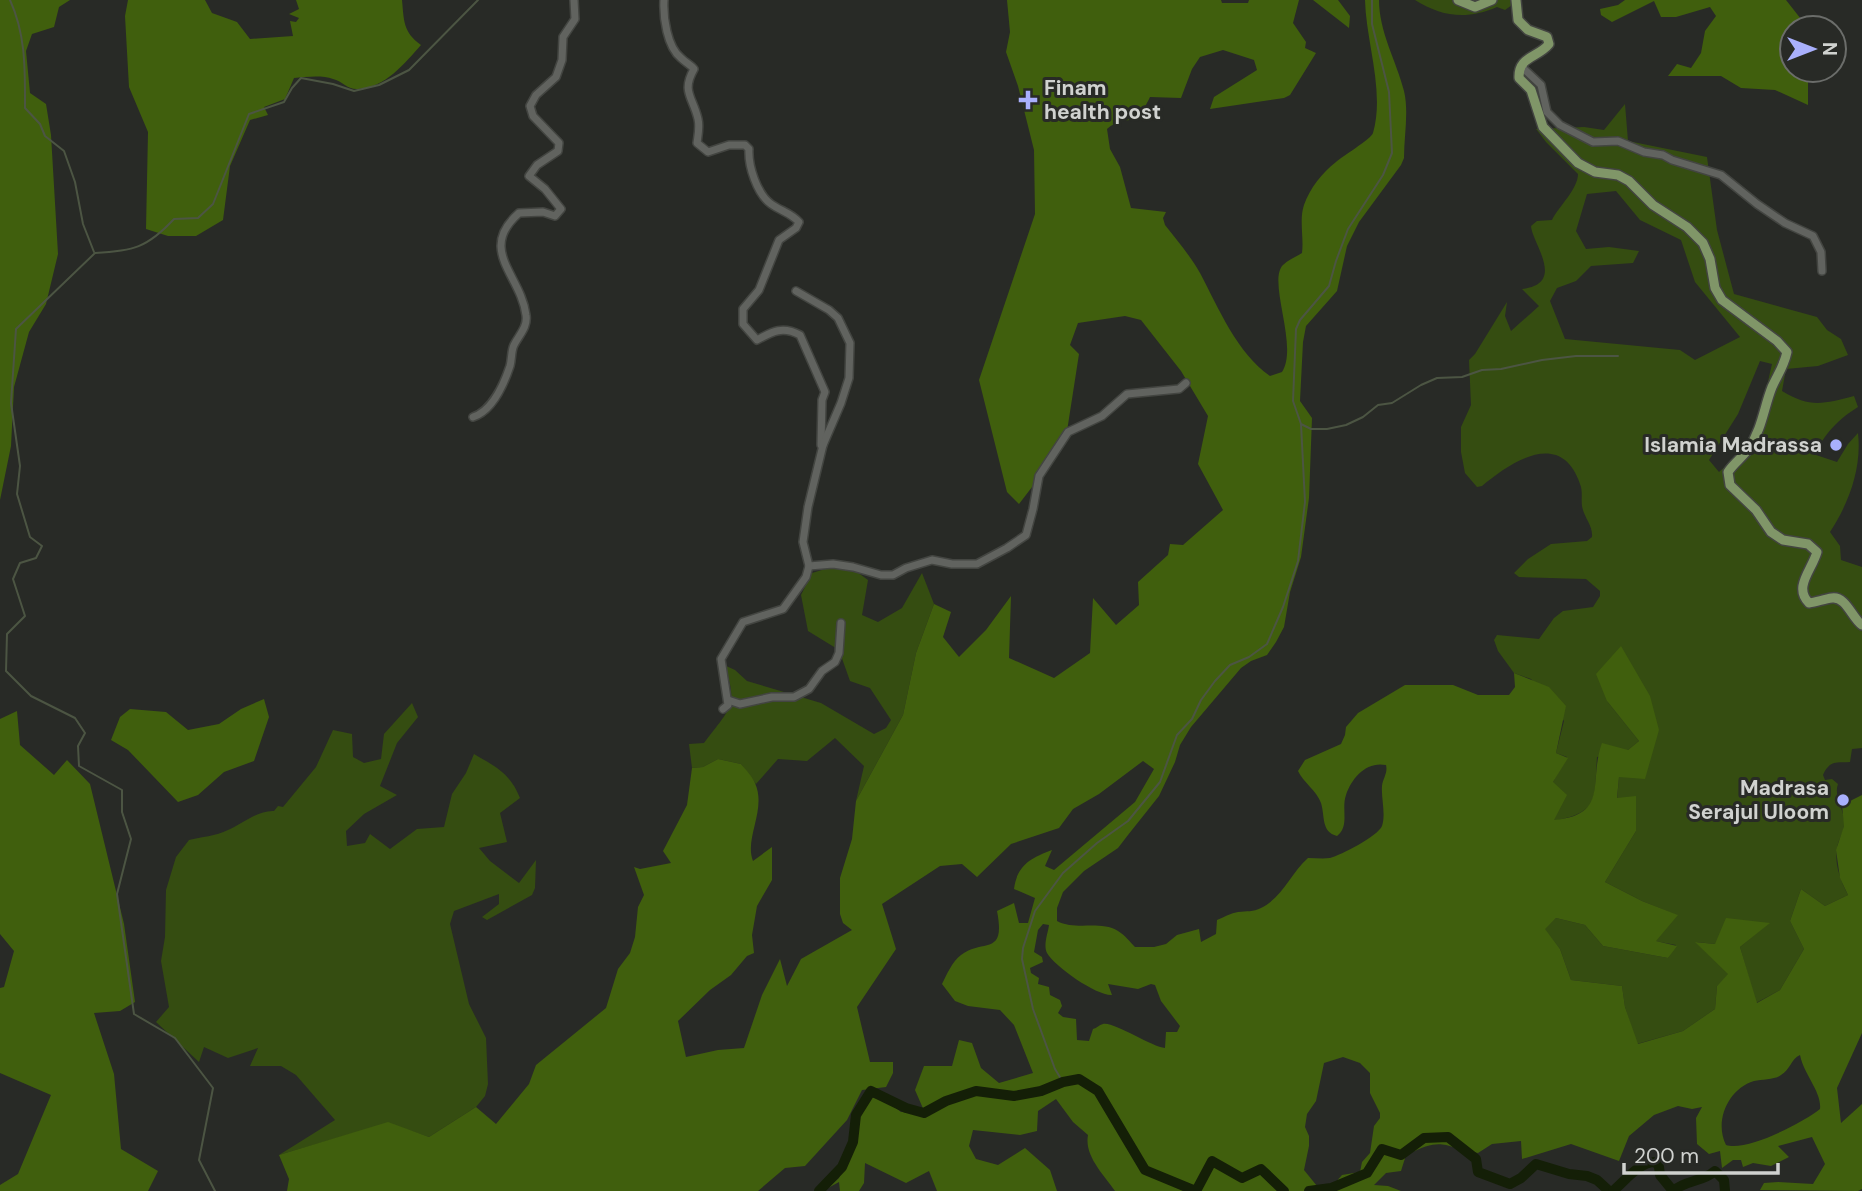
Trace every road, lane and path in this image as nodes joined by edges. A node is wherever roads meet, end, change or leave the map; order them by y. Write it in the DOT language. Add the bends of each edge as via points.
graph roads {
  1 [pos="574,0"];
  2 [pos="664,0"];
  3 [pos="1458,0"];
  4 [pos="1492,0"];
  5 [pos="1517,0"];
  6 [pos="1522,62"];
  7 [pos="1822,271"];
  8 [pos="796,291"];
  9 [pos="1186,383"];
  10 [pos="473,417"];
  11 [pos="823,445"];
  12 [pos="809,566"];
  13 [pos="841,623"];
  14 [pos="1862,625"];
  15 [pos="728,701"];
  16 [pos="723,709"];
  1 -- 10 [label="street" via="575,19 563,37 556,77 530,106 533,116 559,143 558,151 529,176 561,209 555,216 519,213 501,236 504,265 522,295 527,319 491,404"];
  2 -- 11 [label="street" via="670,44 694,69 687,83 698,117 697,143 708,152 745,145 761,195 799,222 779,240 759,290 743,309 743,324 757,340 775,329 800,335 825,392"];
  3 -- 4 [label="main road" via="1475,7"];
  5 -- 6 [label="main road" via="1518,20 1528,30 1547,37 1549,44"];
  6 -- 7 [label="street" via="1541,85 1546,112 1560,125 1593,142 1618,141 1721,175 1785,223 1813,236 1821,252"];
  6 -- 14 [label="main road" via="1519,78 1531,90 1543,127 1578,163 1629,181 1653,205 1687,227 1703,243 1722,300 1787,352 1763,419 1748,449 1728,472 1730,485 1771,532 1783,540 1808,544 1816,552 1801,588 1802,597 1809,603 1838,598"];
  8 -- 11 [label="street" via="838,318 850,343 849,378"];
  9 -- 12 [label="street" via="1179,388 1128,394 1102,416 1068,432 1039,476 1026,535 982,563 932,560 892,575 833,564"];
  11 -- 12 [label="street" via="804,532"];
  12 -- 15 [label="street" via="783,609 743,622 721,659"];
  13 -- 15 [label="street" via="835,662 809,690 794,697 740,704"];
  15 -- 16 [label="street"];
}
